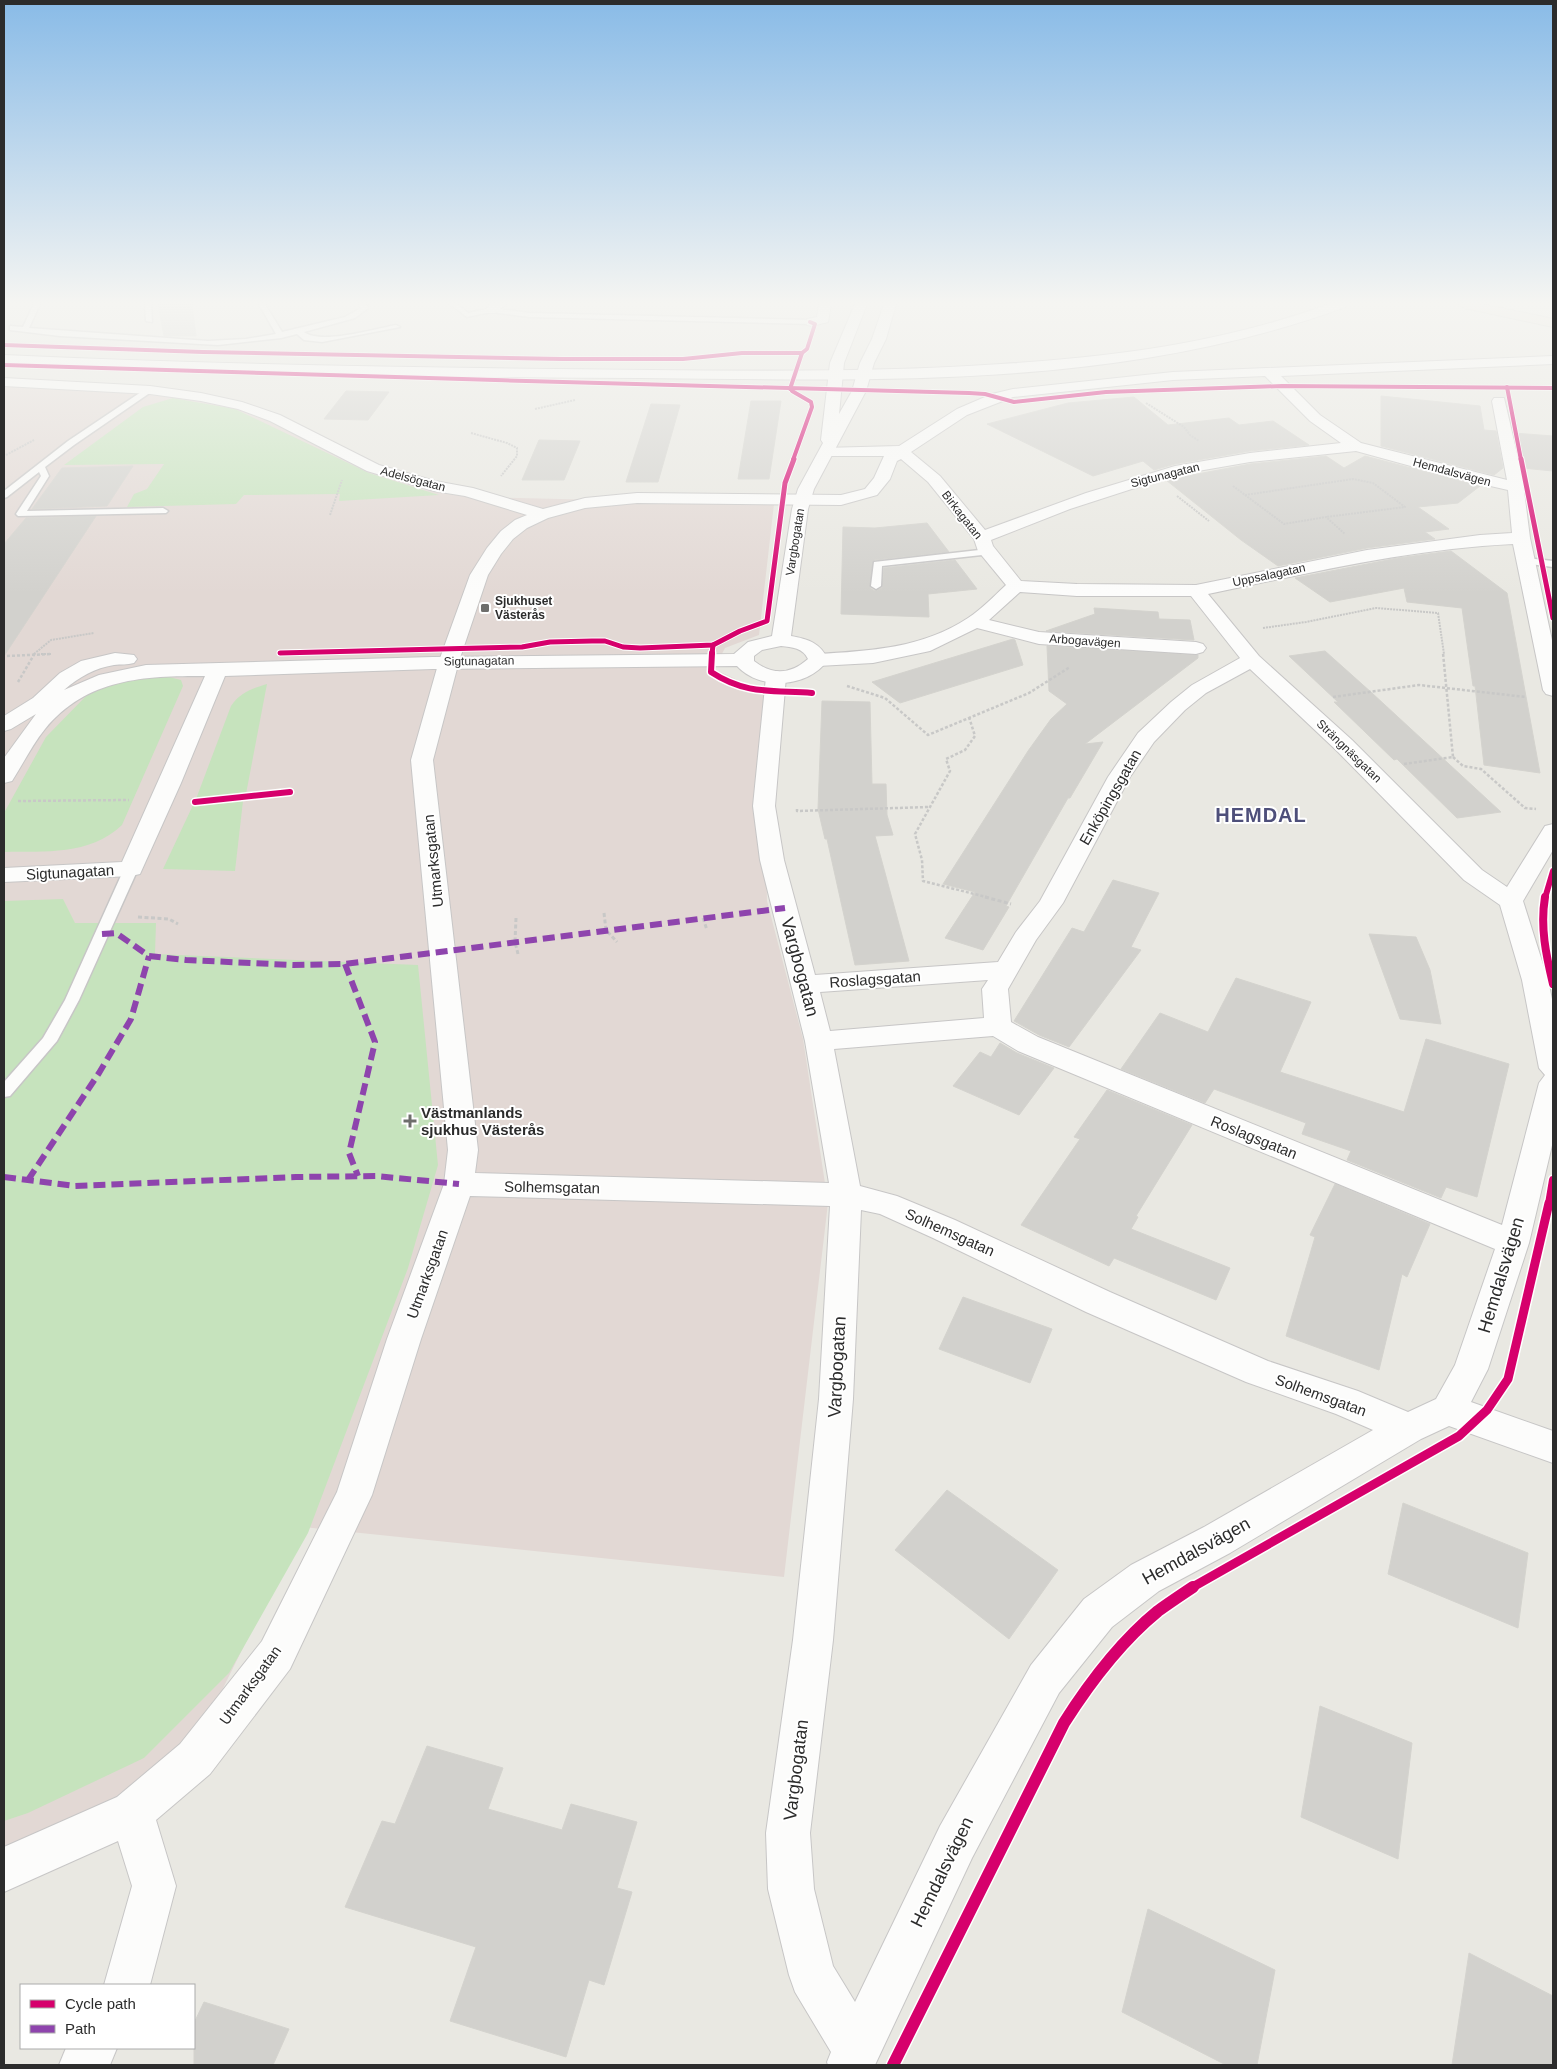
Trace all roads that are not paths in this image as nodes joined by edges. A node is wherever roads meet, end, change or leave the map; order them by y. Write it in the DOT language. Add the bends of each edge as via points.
graph roads {
  1 [pos="1499,400"];
  2 [pos="134,401"];
  3 [pos="217,401"];
  4 [pos="833,401"];
  5 [pos="853,401"];
  6 [pos="988,401"];
  7 [pos="1297,401"];
  8 [pos="1356,446"];
  9 [pos="828,451"];
  10 [pos="901,451"];
  11 [pos="41,467"];
  12 [pos="1514,487"];
  13 [pos="4,495"];
  14 [pos="803,500"];
  15 [pos="163,511"];
  16 [pos="542,514"];
  17 [pos="1521,538"];
  18 [pos="985,545"];
  19 [pos="1526,561"];
  20 [pos="1553,564"];
  21 [pos="876,586"];
  22 [pos="1016,586"];
  23 [pos="1196,591"];
  24 [pos="975,622"];
  25 [pos="780,640"];
  26 [pos="1196,648"];
  27 [pos="1550,657"];
  28 [pos="742,660"];
  29 [pos="818,660"];
  30 [pos="1252,660"];
  31 [pos="448,661"];
  32 [pos="216,671"];
  33 [pos="776,677"];
  34 [pos="1553,690"];
  35 [pos="4,726"];
  36 [pos="4,776"];
  37 [pos="1549,820"];
  38 [pos="131,869"];
  39 [pos="4,875"];
  40 [pos="1511,901"];
  41 [pos="1007,970"];
  42 [pos="805,984"];
  43 [pos="998,1026"];
  44 [pos="819,1041"];
  45 [pos="1553,1068"];
  46 [pos="1553,1084"];
  47 [pos="4,1092"];
  48 [pos="459,1184"];
  49 [pos="846,1195"];
  50 [pos="1513,1243"];
  51 [pos="1448,1410"];
  52 [pos="1408,1428"];
  53 [pos="1553,1447"];
  54 [pos="132,1812"];
  55 [pos="4,1870"];
  56 [pos="127,1984"];
  57 [pos="92,2049"];
  58 [pos="853,2057"];
  59 [pos="83,2065"];
  1 -- 12 [label="street, Hemdalsvägen"];
  2 -- 11 [label="lane"];
  3 -- 16 [label="street, Adelsögatan" via="275,418 396,476 467,491"];
  4 -- 9 [label="street, Vargbogatan"];
  5 -- 9 [label="street, Vargbogatan"];
  6 -- 10 [label="street" via="962,412"];
  7 -- 8 [label="street, Hemdalsvägen" via="1315,418"];
  8 -- 12 [label="street, Hemdalsvägen"];
  8 -- 18 [label="street, Sigtunagatan" via="1229,461 1153,476 1002,529"];
  9 -- 10 [label="street"];
  9 -- 14 [label="street, Vargbogatan"];
  10 -- 14 [label="street" via="890,459 882,479 871,492 841,500"];
  10 -- 18 [label="street, Birkagatan" via="934,479"];
  11 -- 13 [label="lane"];
  11 -- 15 [label="lane" via="45,476 21,514"];
  12 -- 17 [label="street, Hemdalsvägen"];
  14 -- 16 [label="street" via="637,498 585,503"];
  14 -- 25 [label="street, Vargbogatan"];
  16 -- 31 [label="street, Utmarksgatan" via="521,524 493,552 479,575"];
  17 -- 19 [label="street, Hemdalsvägen"];
  17 -- 23 [label="street, Uppsalagatan" via="1480,540 1368,555"];
  18 -- 21 [label="lane" via="877,564"];
  18 -- 22 [label="street, Birkagatan"];
  19 -- 20 [label="lane"];
  19 -- 27 [label="street, Hemdalsvägen"];
  22 -- 23 [label="street, Uppsalagatan"];
  22 -- 24 [label="street"];
  23 -- 30 [label="street, Strängnäsgatan"];
  24 -- 26 [label="street, Arbogavägen" via="1039,638"];
  24 -- 29 [label="street" via="930,645 902,652"];
  25 -- 28 [label="street" via="749,647"];
  25 -- 29 [label="street" via="806,645 816,652"];
  27 -- 34 [label="street, Hemdalsvägen"];
  28 -- 31 [label="street, Sigtunagatan"];
  28 -- 33 [label="street" via="750,670"];
  29 -- 33 [label="street" via="812,669 788,677"];
  30 -- 40 [label="street, Strängnäsgatan" via="1473,875"];
  30 -- 41 [label="street, Enköpingsgatan" via="1199,689 1146,738 1119,777 1051,903"];
  31 -- 32 [label="street, Sigtunagatan"];
  31 -- 48 [label="street, Utmarksgatan" via="422,760 463,1150"];
  32 -- 35 [label="street, Sigtunagatan" via="195,661 168,658 115,660 88,665 67,677 40,702"];
  32 -- 36 [label="street, Sigtunagatan" via="125,674 88,686 42,717"];
  32 -- 38 [label="street, Sigtunagatan"];
  33 -- 42 [label="street, Vargbogatan" via="764,806 772,860"];
  37 -- 40 [label="street"];
  38 -- 39 [label="street, Sigtunagatan"];
  38 -- 47 [label="lane" via="72,1000 49,1041"];
  40 -- 45 [label="street" via="1535,980"];
  41 -- 42 [label="street, Roslagsgatan"];
  41 -- 43 [label="street" via="995,989"];
  42 -- 44 [label="street, Vargbogatan"];
  43 -- 44 [label="street"];
  43 -- 50 [label="street, Roslagsgatan" via="1028,1044"];
  44 -- 49 [label="street, Vargbogatan"];
  46 -- 50 [label="street, Hemdalsvägen"];
  48 -- 49 [label="street, Solhemsgatan"];
  48 -- 54 [label="street, Utmarksgatan" via="404,1338 354,1495 276,1655 195,1759"];
  49 -- 52 [label="street, Solhemsgatan" via="886,1204 944,1228 1098,1302 1258,1372 1346,1402"];
  49 -- 58 [label="street, Vargbogatan" via="836,1398 813,1640 788,1833 791,1889 812,1976"];
  50 -- 51 [label="street, Hemdalsvägen" via="1471,1369"];
  51 -- 52 [label="street, Hemdalsvägen"];
  51 -- 53 [label="street"];
  52 -- 58 [label="street, Hemdalsvägen" via="1217,1540 1145,1578 1098,1613 1040,1688 956,1842"];
  54 -- 55 [label="street, Utmarksgatan"];
  54 -- 56 [label="street" via="154,1886"];
  57 -- 59 [label="street"];
}
